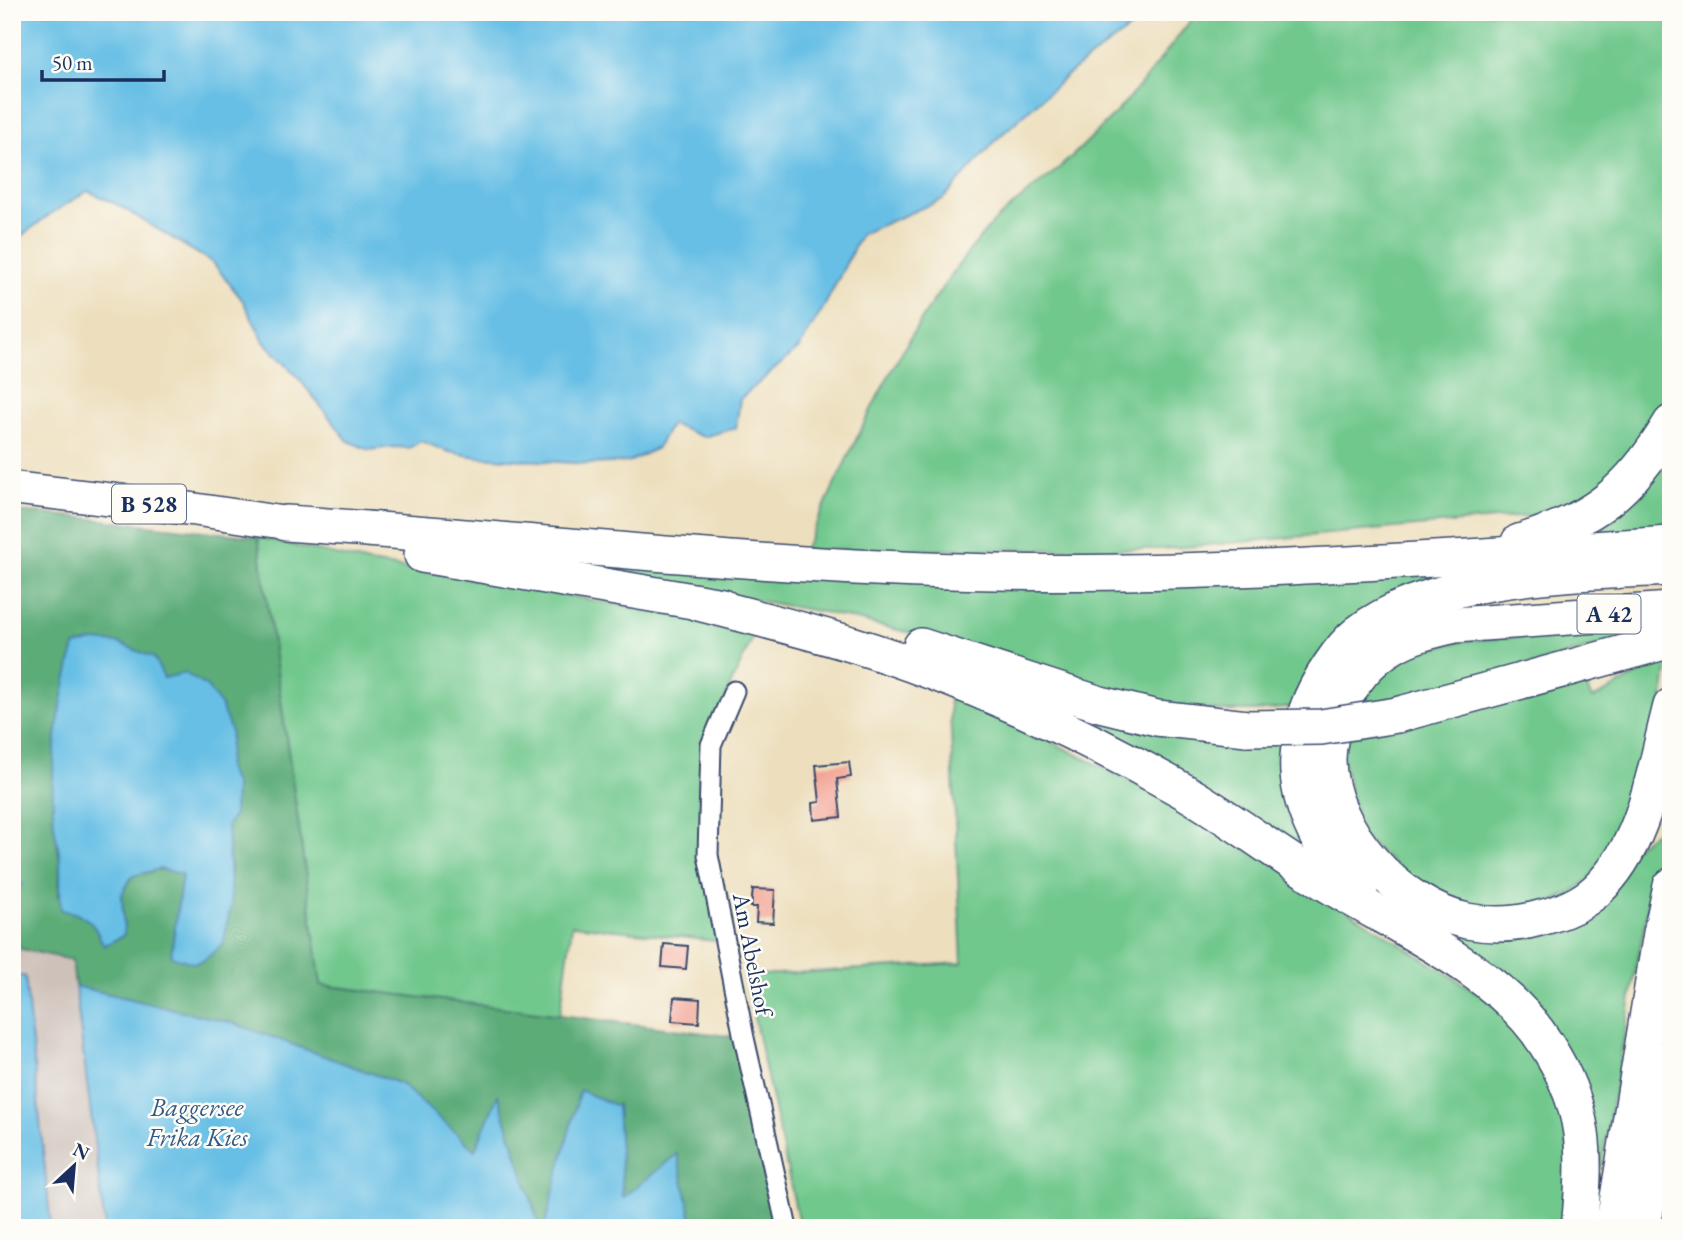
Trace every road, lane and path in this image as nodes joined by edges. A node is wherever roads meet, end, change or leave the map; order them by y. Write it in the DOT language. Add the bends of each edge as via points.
graph roads {
  1 [pos="1671,423"];
  2 [pos="12,488"];
  3 [pos="286,523"];
  4 [pos="1671,544"];
  5 [pos="1466,557"];
  6 [pos="1658,569"];
  7 [pos="699,603"];
  8 [pos="1671,610"];
  9 [pos="1671,640"];
  10 [pos="734,691"];
  11 [pos="1671,706"];
  12 [pos="1671,886"];
  13 [pos="1404,930"];
  14 [pos="1671,1057"];
  15 [pos="787,1228"];
  16 [pos="1579,1228"];
  17 [pos="1613,1228"];
  18 [pos="1643,1228"];
  1 -- 5 [label="highway" via="1623,489 1602,505 1536,537"];
  2 -- 3 [label="highway, B 528"];
  3 -- 5 [label="highway" via="894,569 1155,572"];
  3 -- 7 [label="highway" via="356,545"];
  4 -- 5 [label="highway"];
  6 -- 13 [label="highway" via="1502,581 1446,592 1392,611 1357,634 1328,670 1308,706 1297,754 1303,801 1321,843 1346,880"];
  7 -- 9 [label="highway, bridge" via="811,620 918,645 1146,715 1247,728 1321,727 1397,715"];
  7 -- 13 [label="highway" via="852,644 1080,737 1182,790"];
  8 -- 11 [label="highway, A 42" via="1480,622 1422,633 1395,645 1356,678 1343,702 1332,730 1328,759 1334,796 1347,827 1399,887 1434,909 1465,920 1520,923 1577,905 1597,890 1622,858 1640,822"];
  10 -- 15 [label="street, Am Abelshof" via="711,746 708,855"];
  12 -- 17 [label="highway"];
  13 -- 16 [label="highway" via="1467,967 1511,1000 1545,1042 1566,1080 1584,1146"];
  14 -- 18 [label="highway"];
}
